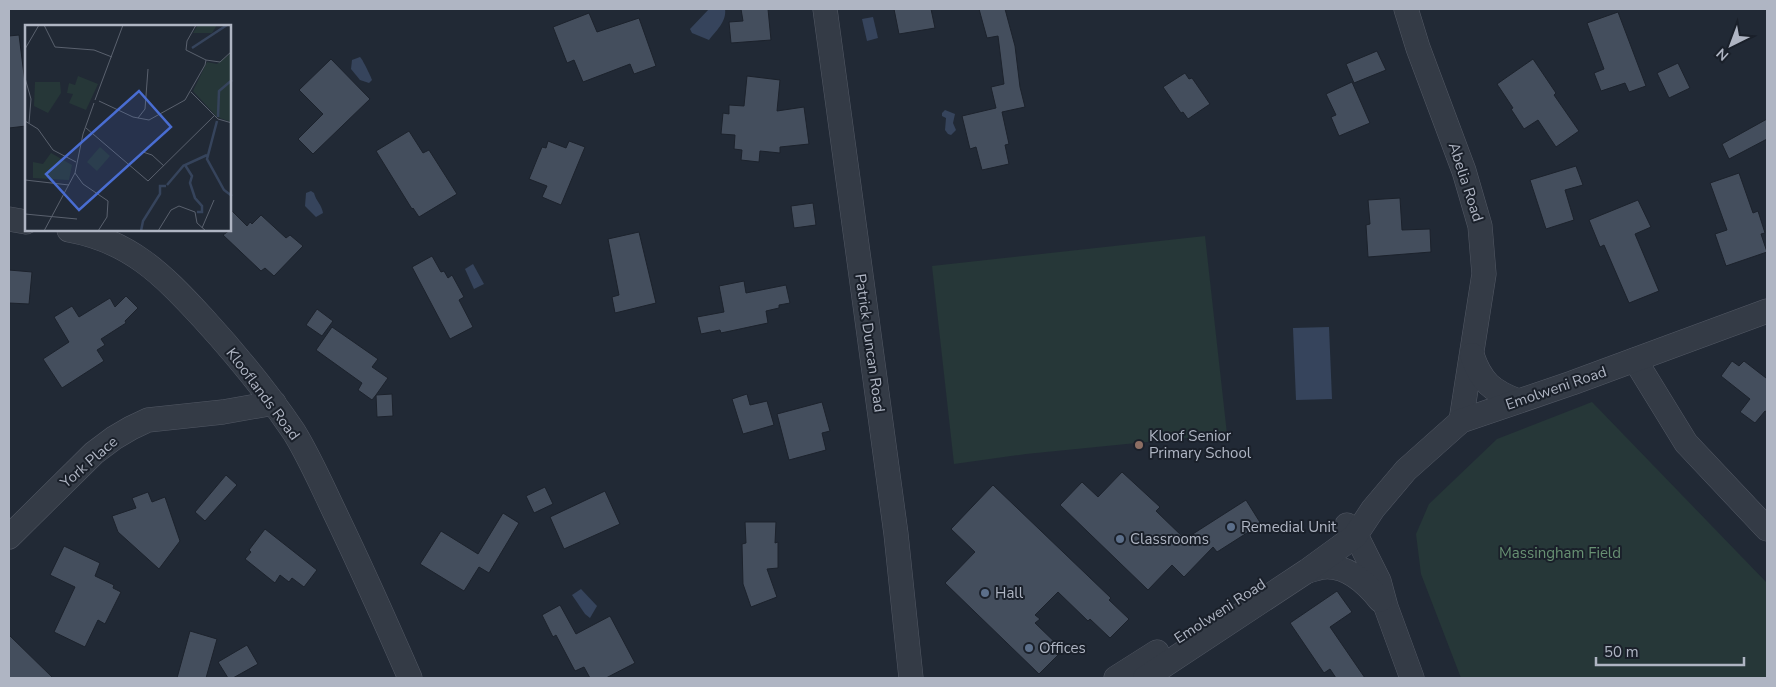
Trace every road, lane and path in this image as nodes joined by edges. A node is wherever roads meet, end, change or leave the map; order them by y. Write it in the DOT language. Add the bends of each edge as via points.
graph roads {
  1 [pos="825,9"];
  2 [pos="1406,9"];
  3 [pos="9,219"];
  4 [pos="25,222"];
  5 [pos="74,231"];
  6 [pos="1767,311"];
  7 [pos="1472,355"];
  8 [pos="1635,360"];
  9 [pos="1518,401"];
  10 [pos="274,404"];
  11 [pos="1461,421"];
  12 [pos="1767,529"];
  13 [pos="1351,531"];
  14 [pos="9,537"];
  15 [pos="1307,571"];
  16 [pos="1386,607"];
  17 [pos="410,678"];
  18 [pos="911,678"];
  19 [pos="1116,678"];
  20 [pos="1145,678"];
  21 [pos="1412,678"];
  1 -- 18 [label="street, Patrick Duncan Road" via="896,534"];
  2 -- 7 [label="street, Abelia Road" via="1464,171 1480,226 1484,274"];
  3 -- 4 [label="street"];
  5 -- 10 [label="street, Klooflands Road" via="122,247 157,272 216,332"];
  6 -- 8 [label="street, Emolweni Road"];
  7 -- 9 [label="street" via="1483,379 1503,395"];
  7 -- 11 [label="street, Abelia Road"];
  8 -- 9 [label="street, Emolweni Road"];
  8 -- 12 [label="street" via="1686,443"];
  9 -- 11 [label="street, Emolweni Road"];
  10 -- 14 [label="street, York Place" via="148,420 131,428 94,453"];
  10 -- 17 [label="street, Klooflands Road" via="312,465"];
  11 -- 13 [label="street, Emolweni Road" via="1406,470"];
  13 -- 15 [label="street, Emolweni Road"];
  13 -- 16 [label="street" via="1379,581"];
  13 -- 19 [label="street, Emolweni Road" via="1296,562"];
  15 -- 16 [label="street" via="1338,568 1358,577"];
  15 -- 20 [label="street, Emolweni Road"];
  16 -- 21 [label="street"];
}
